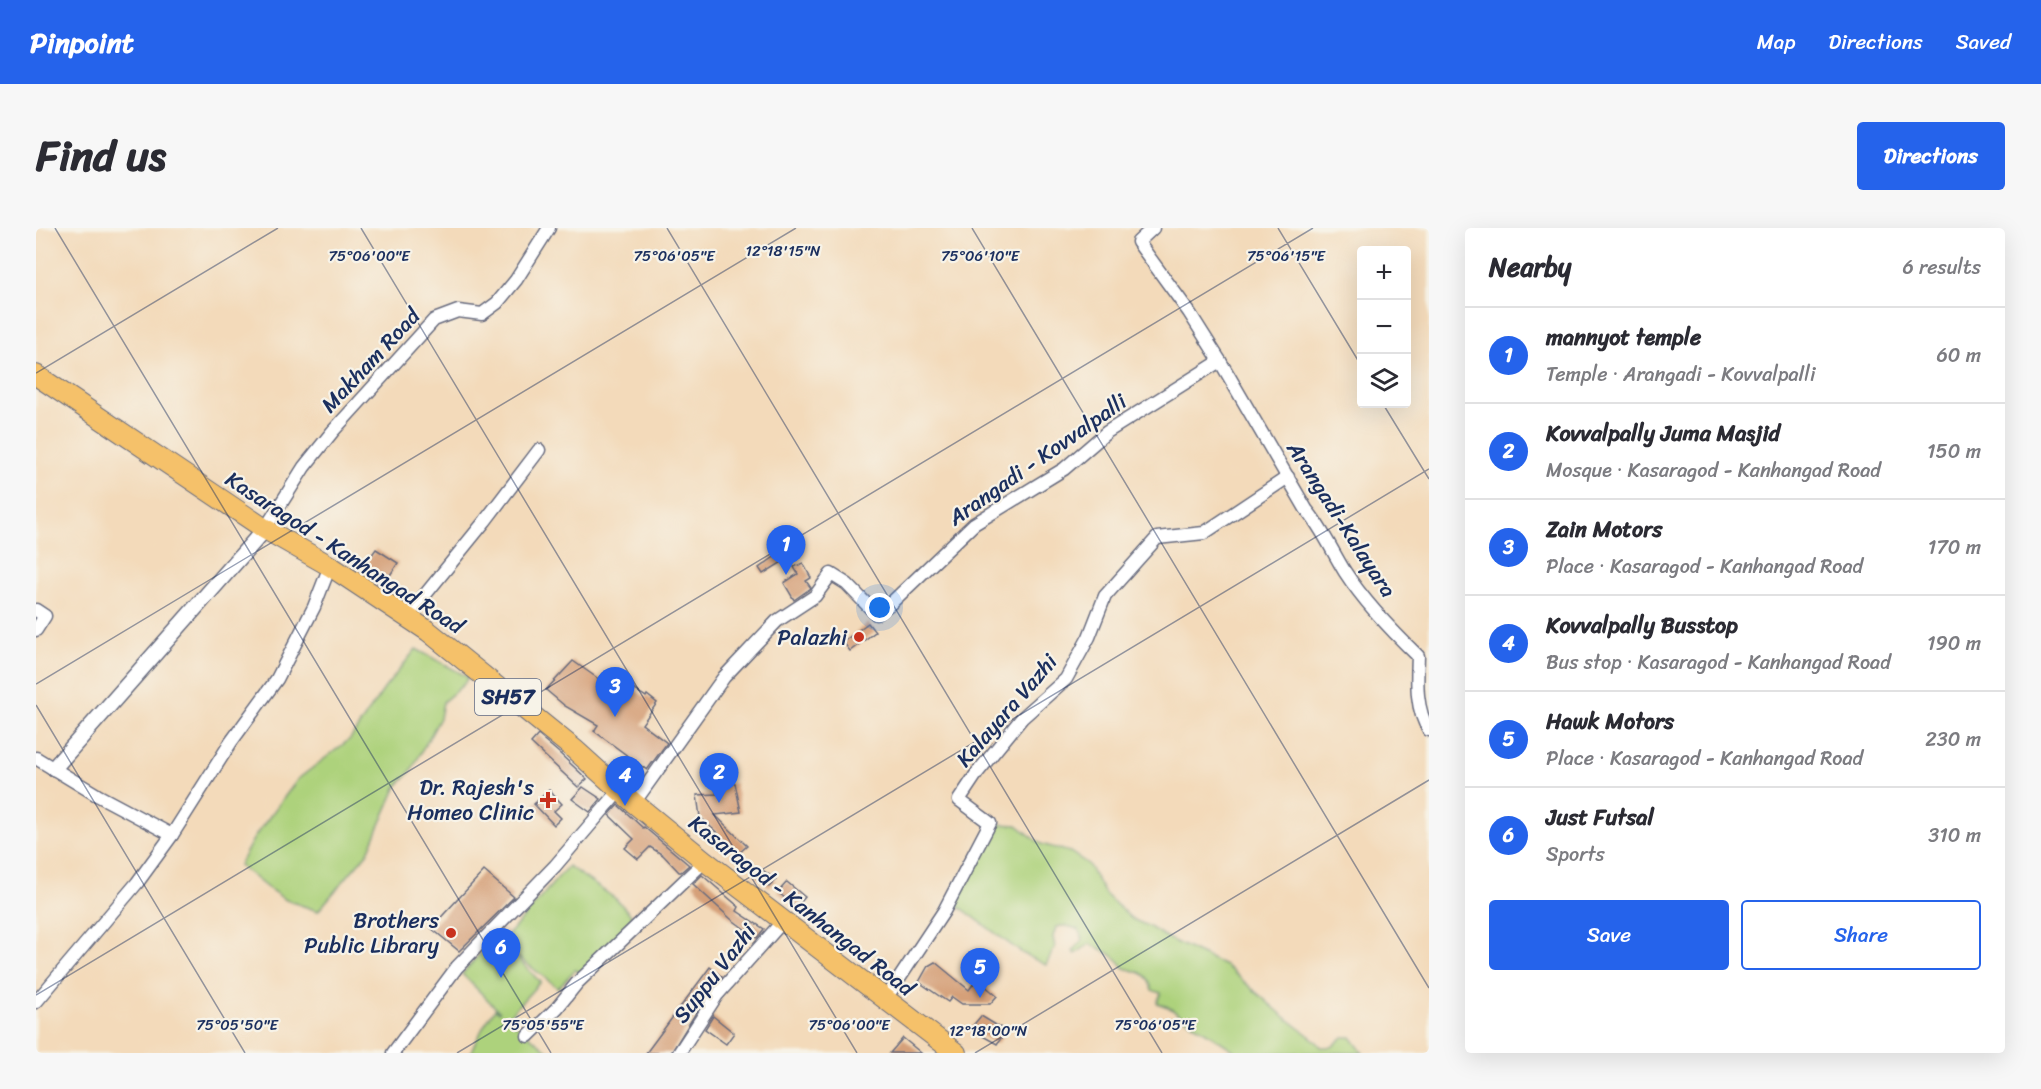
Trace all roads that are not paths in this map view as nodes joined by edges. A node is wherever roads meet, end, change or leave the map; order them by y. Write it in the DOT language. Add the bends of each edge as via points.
graph roads {
  1 [pos="549,228"];
  2 [pos="1153,228"];
  3 [pos="1220,361"];
  4 [pos="36,375"];
  5 [pos="538,450"];
  6 [pos="1288,477"];
  7 [pos="264,529"];
  8 [pos="330,566"];
  9 [pos="36,610"];
  10 [pos="407,617"];
  11 [pos="36,630"];
  12 [pos="1429,730"];
  13 [pos="36,758"];
  14 [pos="54,768"];
  15 [pos="627,796"];
  16 [pos="172,835"];
  17 [pos="705,861"];
  18 [pos="783,921"];
  19 [pos="885,1000"];
  20 [pos="36,1002"];
  21 [pos="528,1036"];
  22 [pos="393,1053"];
  23 [pos="679,1053"];
  24 [pos="956,1053"];
  1 -- 7 [label="street, Makham Road" via="516,280 482,315 458,311 434,320 303,467"];
  2 -- 3 [label="street" via="1138,242"];
  3 -- 6 [label="street, Arangadi-Kalayara"];
  3 -- 15 [label="street, Arangadi - Kovvalpalli" via="1107,432 1064,469 974,524 876,614 847,584 831,574 815,596 777,621 724,677"];
  4 -- 7 [label="main road, Kasaragod - Kanhangad Road / SH57"];
  5 -- 10 [label="street"];
  6 -- 12 [label="street, Arangadi-Kalayara" via="1347,574 1390,629 1418,656 1417,695"];
  6 -- 19 [label="street, Kalayara Vazhi" via="1204,532 1157,538 1105,596 1066,679 1022,718 959,801 990,823 944,911"];
  7 -- 8 [label="main road, Kasaragod - Kanhangad Road / SH57"];
  7 -- 14 [label="street"];
  8 -- 10 [label="main road, Kasaragod - Kanhangad Road / SH57"];
  8 -- 16 [label="street" via="277,679"];
  9 -- 11 [label="street" via="45,616"];
  10 -- 15 [label="main road, Kasaragod - Kanhangad Road / SH57" via="574,749"];
  13 -- 14 [label="street"];
  14 -- 16 [label="street"];
  15 -- 17 [label="main road, Kasaragod - Kanhangad Road / SH57"];
  15 -- 22 [label="street" via="457,967"];
  16 -- 20 [label="street" via="137,883"];
  17 -- 18 [label="main road, Kasaragod - Kanhangad Road / SH57"];
  17 -- 21 [label="street" via="577,983"];
  18 -- 19 [label="main road, Kasaragod - Kanhangad Road / SH57"];
  18 -- 23 [label="street, Suppu Vazhi" via="717,995"];
  19 -- 24 [label="main road, Kasaragod - Kanhangad Road / SH57"];
}
